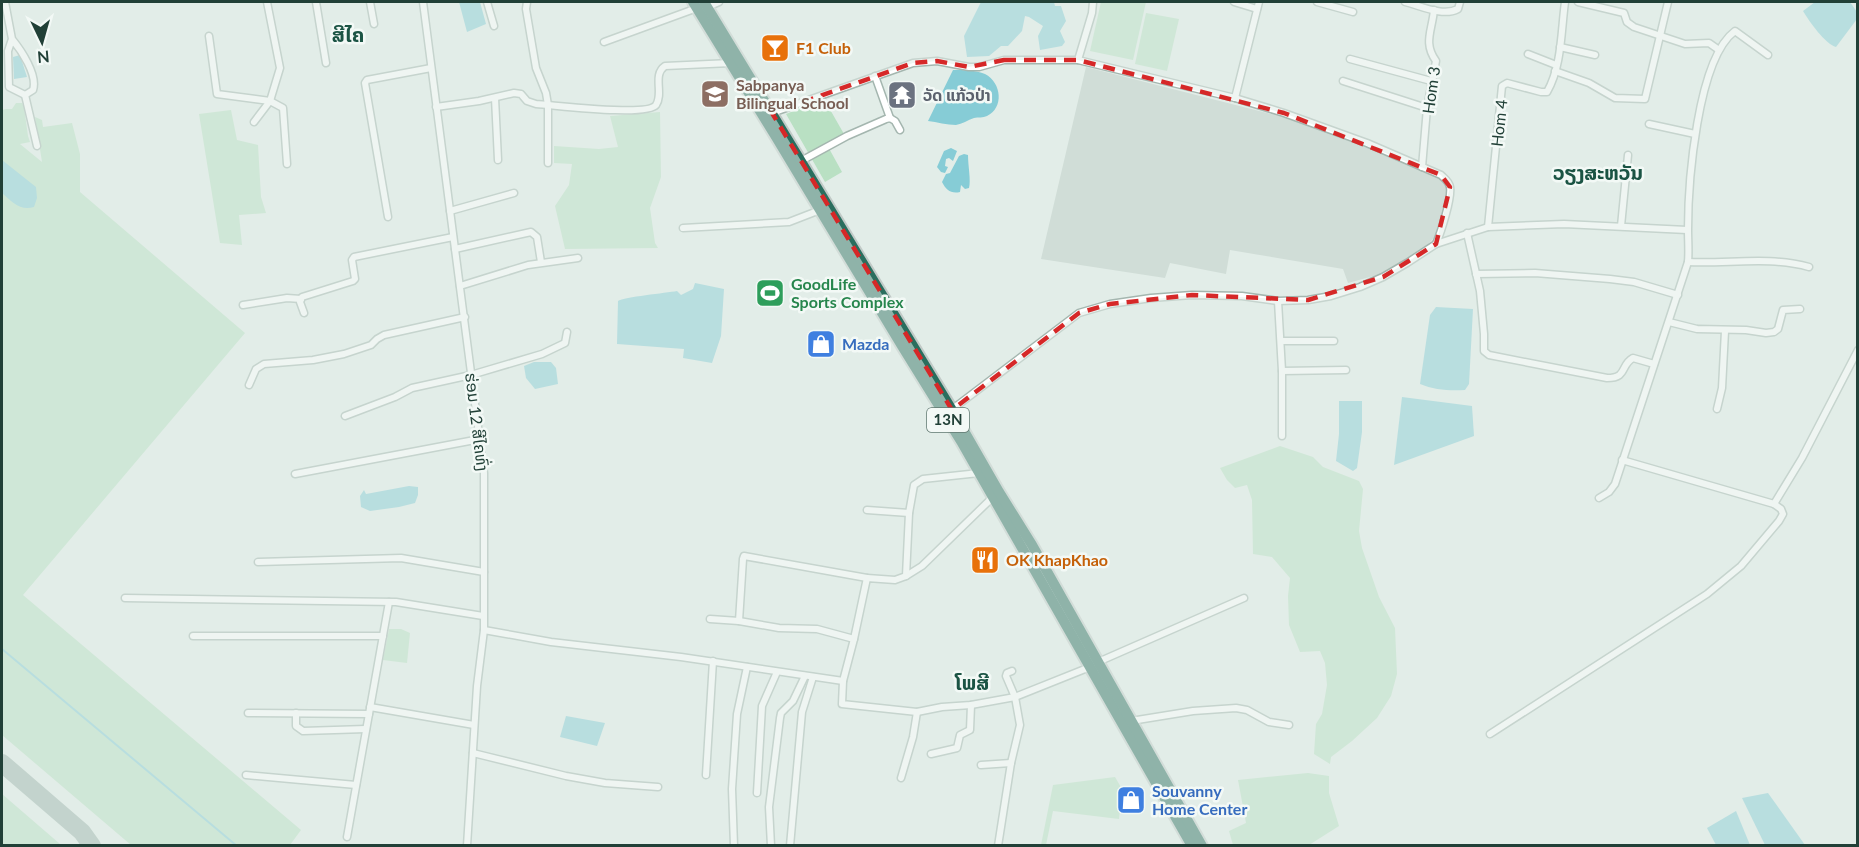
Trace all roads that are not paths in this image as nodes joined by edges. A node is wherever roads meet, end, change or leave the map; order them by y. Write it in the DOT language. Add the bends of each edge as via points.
graph roads {
  1 [pos="5,2"];
  2 [pos="267,2"];
  3 [pos="316,2"];
  4 [pos="370,2"];
  5 [pos="423,2"];
  6 [pos="487,2"];
  7 [pos="527,2"];
  8 [pos="719,2"];
  9 [pos="1093,2"];
  10 [pos="1234,2"];
  11 [pos="1317,2"];
  12 [pos="1407,2"];
  13 [pos="1460,2"];
  14 [pos="1564,2"];
  15 [pos="1578,2"];
  16 [pos="1668,2"];
  17 [pos="1258,5"];
  18 [pos="700,6"];
  19 [pos="1434,10"];
  20 [pos="1353,12"];
  21 [pos="374,24"];
  22 [pos="494,26"];
  23 [pos="209,36"];
  24 [pos="1660,37"];
  25 [pos="12,39"];
  26 [pos="604,42"];
  27 [pos="1560,47"];
  28 [pos="1719,50"];
  29 [pos="1528,54"];
  30 [pos="1595,55"];
  31 [pos="1768,55"];
  32 [pos="1350,59"];
  33 [pos="1078,60"];
  34 [pos="326,63"];
  35 [pos="731,63"];
  36 [pos="1556,68"];
  37 [pos="431,69"];
  38 [pos="875,76"];
  39 [pos="1343,81"];
  40 [pos="1431,81"];
  41 [pos="25,95"];
  42 [pos="495,98"];
  43 [pos="1235,98"];
  44 [pos="270,101"];
  45 [pos="548,105"];
  46 [pos="436,107"];
  47 [pos="1427,108"];
  48 [pos="772,113"];
  49 [pos="890,118"];
  50 [pos="254,122"];
  51 [pos="1649,124"];
  52 [pos="900,130"];
  53 [pos="1695,134"];
  54 [pos="37,146"];
  55 [pos="1628,155"];
  56 [pos="498,160"];
  57 [pos="801,162"];
  58 [pos="548,163"];
  59 [pos="287,164"];
  60 [pos="1422,167"];
  61 [pos="514,194"];
  62 [pos="820,210"];
  63 [pos="450,211"];
  64 [pos="388,216"];
  65 [pos="1621,226"];
  66 [pos="1488,227"];
  67 [pos="683,228"];
  68 [pos="1688,230"];
  69 [pos="1467,233"];
  70 [pos="453,237"];
  71 [pos="1436,244"];
  72 [pos="455,249"];
  73 [pos="578,258"];
  74 [pos="541,262"];
  75 [pos="1688,262"];
  76 [pos="1809,267"];
  77 [pos="1476,274"];
  78 [pos="460,286"];
  79 [pos="1678,295"];
  80 [pos="301,299"];
  81 [pos="1269,300"];
  82 [pos="1278,301"];
  83 [pos="243,304"];
  84 [pos="1800,309"];
  85 [pos="304,313"];
  86 [pos="465,317"];
  87 [pos="1278,318"];
  88 [pos="1669,322"];
  89 [pos="1725,331"];
  90 [pos="567,332"];
  91 [pos="1334,340"];
  92 [pos="1281,341"];
  93 [pos="1857,350"];
  94 [pos="1654,364"];
  95 [pos="1346,370"];
  96 [pos="1282,371"];
  97 [pos="471,375"];
  98 [pos="249,385"];
  99 [pos="1717,409"];
  100 [pos="948,413"];
  101 [pos="345,416"];
  102 [pos="1282,435"];
  103 [pos="480,439"];
  104 [pos="1622,460"];
  105 [pos="979,473"];
  106 [pos="296,474"];
  107 [pos="993,497"];
  108 [pos="1599,498"];
  109 [pos="1774,504"];
  110 [pos="867,510"];
  111 [pos="909,513"];
  112 [pos="258,562"];
  113 [pos="484,572"];
  114 [pos="906,576"];
  115 [pos="867,578"];
  116 [pos="125,598"];
  117 [pos="1244,598"];
  118 [pos="389,602"];
  119 [pos="483,616"];
  120 [pos="710,619"];
  121 [pos="1069,620"];
  122 [pos="739,621"];
  123 [pos="484,630"];
  124 [pos="193,636"];
  125 [pos="383,636"];
  126 [pos="854,639"];
  127 [pos="713,661"];
  128 [pos="1094,664"];
  129 [pos="747,667"];
  130 [pos="1011,671"];
  131 [pos="777,672"];
  132 [pos="805,676"];
  133 [pos="813,677"];
  134 [pos="843,681"];
  135 [pos="1015,697"];
  136 [pos="971,705"];
  137 [pos="370,710"];
  138 [pos="917,712"];
  139 [pos="248,713"];
  140 [pos="296,713"];
  141 [pos="1131,721"];
  142 [pos="1289,725"];
  143 [pos="474,726"];
  144 [pos="366,729"];
  145 [pos="1490,734"];
  146 [pos="473,753"];
  147 [pos="932,754"];
  148 [pos="1011,763"];
  149 [pos="981,765"];
  150 [pos="246,775"];
  151 [pos="706,775"];
  152 [pos="901,778"];
  153 [pos="356,785"];
  154 [pos="658,787"];
  155 [pos="757,793"];
  156 [pos="347,837"];
  157 [pos="467,846"];
  158 [pos="734,846"];
  159 [pos="771,846"];
  160 [pos="790,846"];
  161 [pos="998,846"];
  162 [pos="1192,846"];
  163 [pos="1202,846"];
  1 -- 25 [label="street"];
  2 -- 44 [label="street" via="280,68"];
  3 -- 34 [label="street"];
  4 -- 21 [label="street"];
  5 -- 37 [label="street, ຮ່ອມ 12 ສີໄຄທົ່ງ"];
  6 -- 22 [label="street"];
  7 -- 45 [label="street" via="536,68"];
  8 -- 18 [label="street"];
  9 -- 33 [label="street"];
  10 -- 17 [label="street"];
  11 -- 20 [label="street"];
  12 -- 19 [label="street"];
  13 -- 19 [label="street" via="1455,11"];
  14 -- 27 [label="street, Hom 4"];
  15 -- 24 [label="street" via="1624,13 1634,27"];
  16 -- 24 [label="street"];
  17 -- 43 [label="street"];
  18 -- 26 [label="street"];
  18 -- 35 [label="highway, 13N"];
  18 -- 48 [label="highway, 13N"];
  19 -- 40 [label="street, Hom 3" via="1428,45 1436,61"];
  23 -- 44 [label="street" via="217,94"];
  24 -- 28 [label="street" via="1685,44 1708,43"];
  24 -- 36 [label="street" via="1645,99 1615,98"];
  25 -- 41 [label="street" via="8,51 9,87"];
  25 -- 41 [label="street" via="23,52 35,82 33,90"];
  27 -- 30 [label="street"];
  27 -- 36 [label="street, Hom 4"];
  28 -- 31 [label="street" via="1735,31"];
  28 -- 53 [label="street"];
  29 -- 36 [label="street"];
  32 -- 40 [label="street"];
  33 -- 38 [label="street" via="1004,60 979,67 937,61 913,63"];
  33 -- 43 [label="street"];
  35 -- 45 [label="street" via="666,66 659,76 658,102 650,109"];
  35 -- 62 [label="highway, 13N"];
  36 -- 66 [label="street, Hom 4" via="1544,93 1507,83 1502,86"];
  37 -- 46 [label="street, ຮ່ອມ 12 ສີໄຄທົ່ງ"];
  37 -- 64 [label="street" via="365,83"];
  38 -- 48 [label="street"];
  38 -- 49 [label="street"];
  39 -- 47 [label="street"];
  40 -- 47 [label="street, Hom 3"];
  41 -- 54 [label="street"];
  42 -- 45 [label="street" via="514,93 530,103"];
  42 -- 46 [label="street"];
  42 -- 56 [label="street"];
  43 -- 60 [label="street" via="1367,143"];
  44 -- 50 [label="street"];
  44 -- 59 [label="street" via="284,111"];
  45 -- 58 [label="street"];
  46 -- 63 [label="street, ຮ່ອມ 12 ສີໄຄທົ່ງ"];
  47 -- 60 [label="street, Hom 3"];
  48 -- 57 [label="highway, 13N"];
  49 -- 52 [label="street"];
  49 -- 57 [label="street"];
  51 -- 53 [label="street"];
  53 -- 68 [label="street"];
  55 -- 65 [label="street"];
  57 -- 100 [label="highway, 13N"];
  60 -- 71 [label="street" via="1446,179 1450,188"];
  61 -- 63 [label="street"];
  62 -- 67 [label="street" via="789,222"];
  62 -- 100 [label="highway, 13N"];
  63 -- 70 [label="street, ຮ່ອມ 12 ສີໄຄທົ່ງ"];
  65 -- 66 [label="street"];
  65 -- 68 [label="street"];
  66 -- 69 [label="street"];
  68 -- 75 [label="street"];
  69 -- 71 [label="street"];
  69 -- 77 [label="street"];
  70 -- 72 [label="street, ຮ່ອມ 12 ສີໄຄທົ່ງ"];
  70 -- 80 [label="street" via="354,257 353,281"];
  71 -- 82 [label="street" via="1360,287 1308,300"];
  72 -- 74 [label="street" via="531,232 537,237"];
  72 -- 78 [label="street, ຮ່ອມ 12 ສີໄຄທົ່ງ"];
  73 -- 74 [label="street"];
  74 -- 78 [label="street"];
  75 -- 76 [label="street" via="1774,261"];
  75 -- 79 [label="street"];
  77 -- 79 [label="street" via="1535,273 1610,279"];
  77 -- 94 [label="street" via="1484,351 1489,355 1607,378 1621,375 1633,358"];
  78 -- 86 [label="street, ຮ່ອມ 12 ສີໄຄທົ່ງ"];
  79 -- 88 [label="street"];
  80 -- 83 [label="street"];
  80 -- 85 [label="street"];
  81 -- 82 [label="street"];
  81 -- 87 [label="street"];
  81 -- 100 [label="street" via="1192,295 1151,298 1078,314"];
  82 -- 87 [label="street"];
  84 -- 89 [label="street" via="1783,310 1774,332"];
  86 -- 97 [label="street, ຮ່ອມ 12 ສີໄຄທົ່ງ"];
  86 -- 98 [label="street" via="384,335 371,345 344,354 264,364 256,369"];
  87 -- 92 [label="street"];
  88 -- 89 [label="street"];
  88 -- 94 [label="street"];
  89 -- 99 [label="street"];
  90 -- 97 [label="street" via="565,343 551,350"];
  91 -- 92 [label="street"];
  92 -- 96 [label="street"];
  93 -- 109 [label="street"];
  94 -- 104 [label="street"];
  95 -- 96 [label="street"];
  96 -- 102 [label="street"];
  97 -- 101 [label="street" via="412,388"];
  97 -- 103 [label="street, ຮ່ອມ 12 ສີໄຄທົ່ງ"];
  100 -- 105 [label="highway, 13N"];
  100 -- 121 [label="highway, 13N"];
  103 -- 106 [label="street"];
  103 -- 113 [label="street, ຮ່ອມ 12 ສີໄຄທົ່ງ"];
  104 -- 108 [label="street" via="1615,484"];
  104 -- 109 [label="street"];
  105 -- 107 [label="highway, 13N"];
  105 -- 111 [label="street" via="923,479 914,485"];
  107 -- 114 [label="street" via="922,566"];
  107 -- 121 [label="highway, 13N"];
  109 -- 145 [label="street" via="1783,514 1779,521 1741,566 1707,594"];
  110 -- 111 [label="street"];
  111 -- 114 [label="street"];
  112 -- 113 [label="street" via="401,558"];
  113 -- 119 [label="street, ຮ່ອມ 12 ສີໄຄທົ່ງ"];
  114 -- 115 [label="street" via="895,580"];
  115 -- 122 [label="street" via="744,556"];
  115 -- 126 [label="street"];
  116 -- 118 [label="street"];
  117 -- 128 [label="street"];
  118 -- 119 [label="street"];
  118 -- 125 [label="street"];
  119 -- 123 [label="street, ຮ່ອມ 12 ສີໄຄທົ່ງ"];
  120 -- 122 [label="street"];
  121 -- 128 [label="highway, 13N"];
  122 -- 126 [label="street" via="817,629"];
  123 -- 127 [label="street"];
  123 -- 143 [label="street, ຮ່ອມ 12 ສີໄຄທົ່ງ"];
  124 -- 125 [label="street"];
  125 -- 137 [label="street"];
  126 -- 134 [label="street"];
  127 -- 129 [label="street"];
  127 -- 151 [label="street"];
  128 -- 135 [label="street"];
  128 -- 141 [label="highway, 13N"];
  128 -- 162 [label="highway, 13N"];
  129 -- 131 [label="street"];
  129 -- 158 [label="street" via="736,725"];
  130 -- 135 [label="street" via="1006,676"];
  131 -- 132 [label="street"];
  131 -- 155 [label="street" via="762,706"];
  132 -- 133 [label="street"];
  132 -- 159 [label="street" via="793,701 781,713 769,807"];
  133 -- 134 [label="street"];
  133 -- 160 [label="street" via="802,712"];
  134 -- 138 [label="street" via="844,705"];
  135 -- 136 [label="street"];
  135 -- 148 [label="street" via="1020,725"];
  136 -- 138 [label="street"];
  136 -- 147 [label="street" via="970,730 960,735 957,748"];
  137 -- 140 [label="street"];
  137 -- 143 [label="street"];
  137 -- 144 [label="street"];
  138 -- 152 [label="street"];
  139 -- 140 [label="street"];
  140 -- 144 [label="street" via="296,726 303,731"];
  141 -- 142 [label="street" via="1236,708 1269,722"];
  141 -- 163 [label="highway, 13N"];
  143 -- 146 [label="street, ຮ່ອມ 12 ສີໄຄທົ່ງ"];
  144 -- 153 [label="street"];
  146 -- 154 [label="street" via="576,778"];
  146 -- 157 [label="street, ຮ່ອມ 12 ສີໄຄທົ່ງ"];
  148 -- 149 [label="street"];
  148 -- 161 [label="street"];
  150 -- 153 [label="street"];
  153 -- 156 [label="street"];
}
